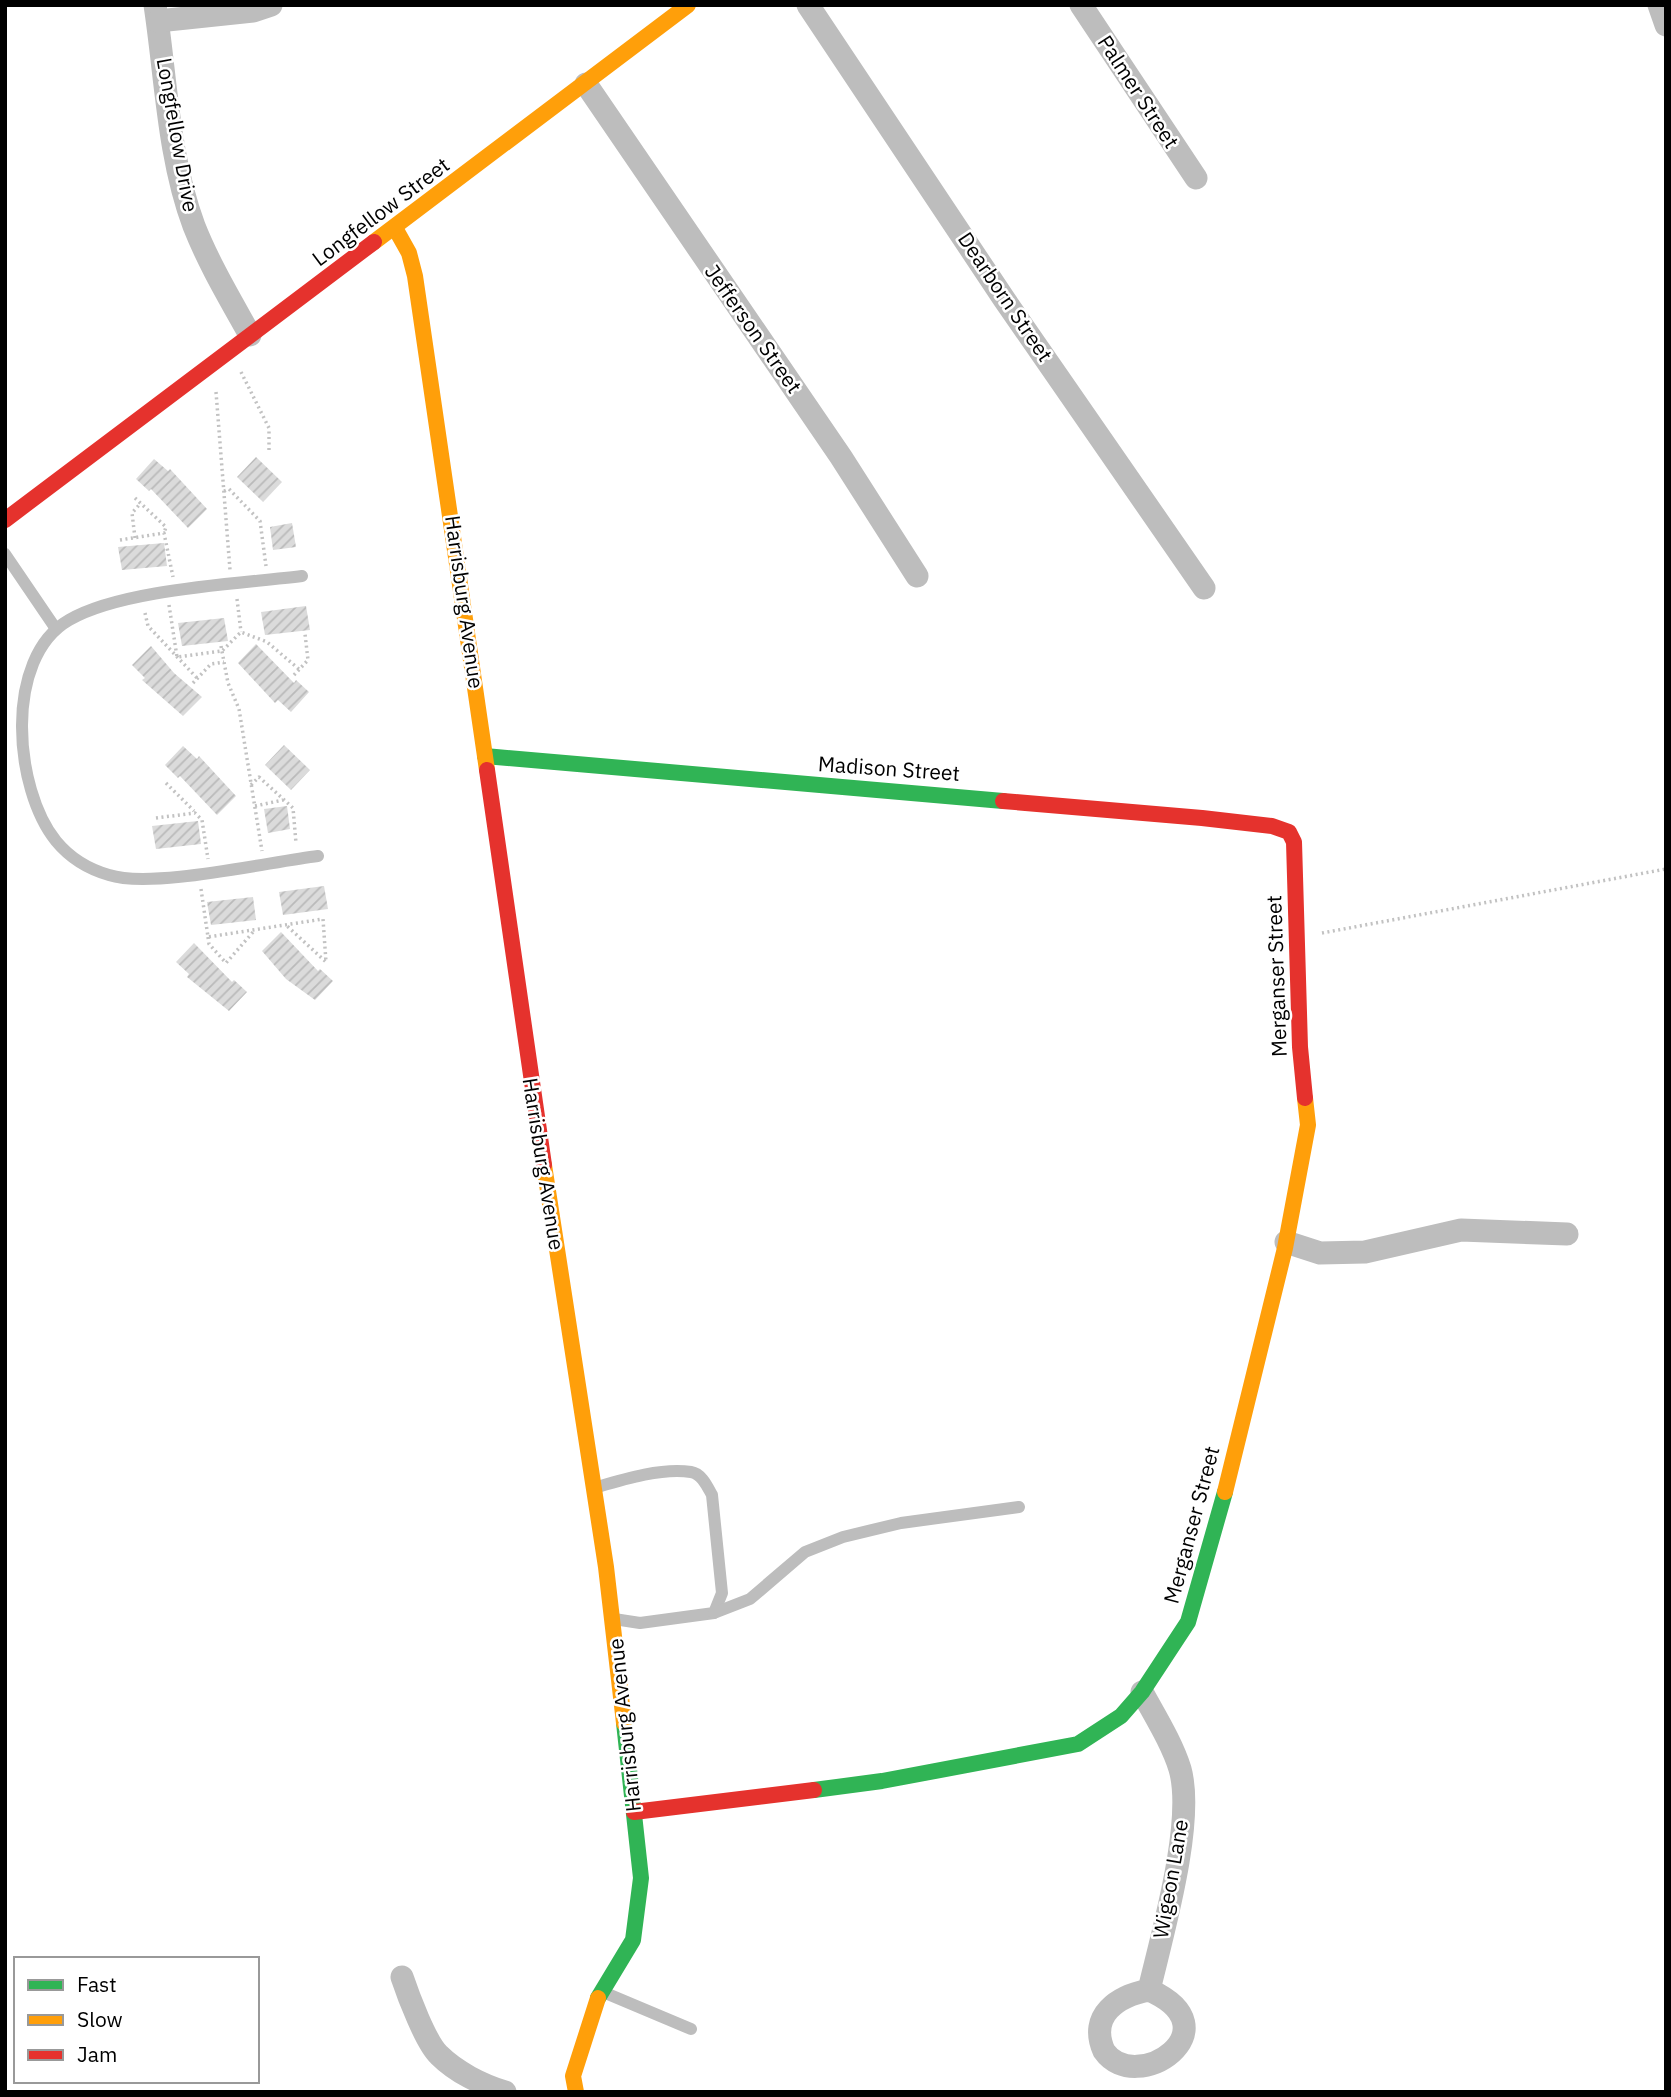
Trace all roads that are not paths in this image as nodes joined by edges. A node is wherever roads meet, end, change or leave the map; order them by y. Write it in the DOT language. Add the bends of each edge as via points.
graph roads {
  1 [pos="271,5"];
  2 [pos="688,5"];
  3 [pos="808,5"];
  4 [pos="1081,5"];
  5 [pos="1659,5"];
  6 [pos="157,13"];
  7 [pos="1666,25"];
  8 [pos="586,84"];
  9 [pos="1196,178"];
  10 [pos="395,228"];
  11 [pos="250,335"];
  12 [pos="5,520"];
  13 [pos="5,554"];
  14 [pos="302,576"];
  15 [pos="917,576"];
  16 [pos="1204,588"];
  17 [pos="56,629"];
  18 [pos="485,756"];
  19 [pos="1289,832"];
  20 [pos="318,856"];
  21 [pos="1567,1234"];
  22 [pos="1286,1242"];
  23 [pos="593,1488"];
  24 [pos="1018,1507"];
  25 [pos="714,1613"];
  26 [pos="613,1619"];
  27 [pos="1142,1692"];
  28 [pos="634,1812"];
  29 [pos="402,1977"];
  30 [pos="1149,1990"];
  31 [pos="602,1992"];
  32 [pos="691,2029"];
  33 [pos="505,2092"];
  34 [pos="576,2092"];
  1 -- 6 [label="street" via="240,13"];
  2 -- 8 [label="street, Longfellow Street"];
  3 -- 16 [label="street, Dearborn Street"];
  4 -- 9 [label="street, Palmer Street"];
  5 -- 7 [label="street"];
  6 -- 11 [label="street, Longfellow Drive" via="174,141 193,224"];
  8 -- 10 [label="street, Longfellow Street"];
  8 -- 15 [label="street, Jefferson Street"];
  10 -- 11 [label="street, Longfellow Street"];
  10 -- 18 [label="street, Harrisburg Avenue" via="409,253 423,323"];
  11 -- 12 [label="street, Longfellow Street"];
  13 -- 17 [label="lane"];
  14 -- 17 [label="lane" via="105,604"];
  17 -- 20 [label="lane" via="35,660 21,726 27,777 43,820 71,856 90,868 129,880"];
  18 -- 19 [label="street, Madison Street" via="1004,799 1249,823"];
  18 -- 23 [label="street, Harrisburg Avenue"];
  19 -- 22 [label="street, Merganser Street" via="1294,842 1300,1047 1308,1125"];
  21 -- 22 [label="street" via="1461,1230 1365,1252 1320,1253"];
  22 -- 27 [label="street, Merganser Street" via="1208,1560 1188,1622"];
  23 -- 25 [label="lane" via="642,1475 692,1472 705,1481 712,1495 722,1583"];
  23 -- 26 [label="street, Harrisburg Avenue"];
  24 -- 25 [label="lane" via="924,1519 843,1537 805,1552 750,1599"];
  25 -- 26 [label="lane" via="640,1623"];
  26 -- 28 [label="street, Harrisburg Avenue"];
  27 -- 28 [label="street, Merganser Street" via="1121,1716 1078,1744 882,1781"];
  27 -- 30 [label="street, Wigeon Lane" via="1180,1770 1183,1820 1174,1883"];
  28 -- 31 [label="street, Harrisburg Avenue" via="641,1878 633,1940"];
  29 -- 33 [label="street" via="438,2055 483,2085"];
  31 -- 32 [label="lane"];
  31 -- 34 [label="street, Harrisburg Avenue" via="573,2077"];
}
